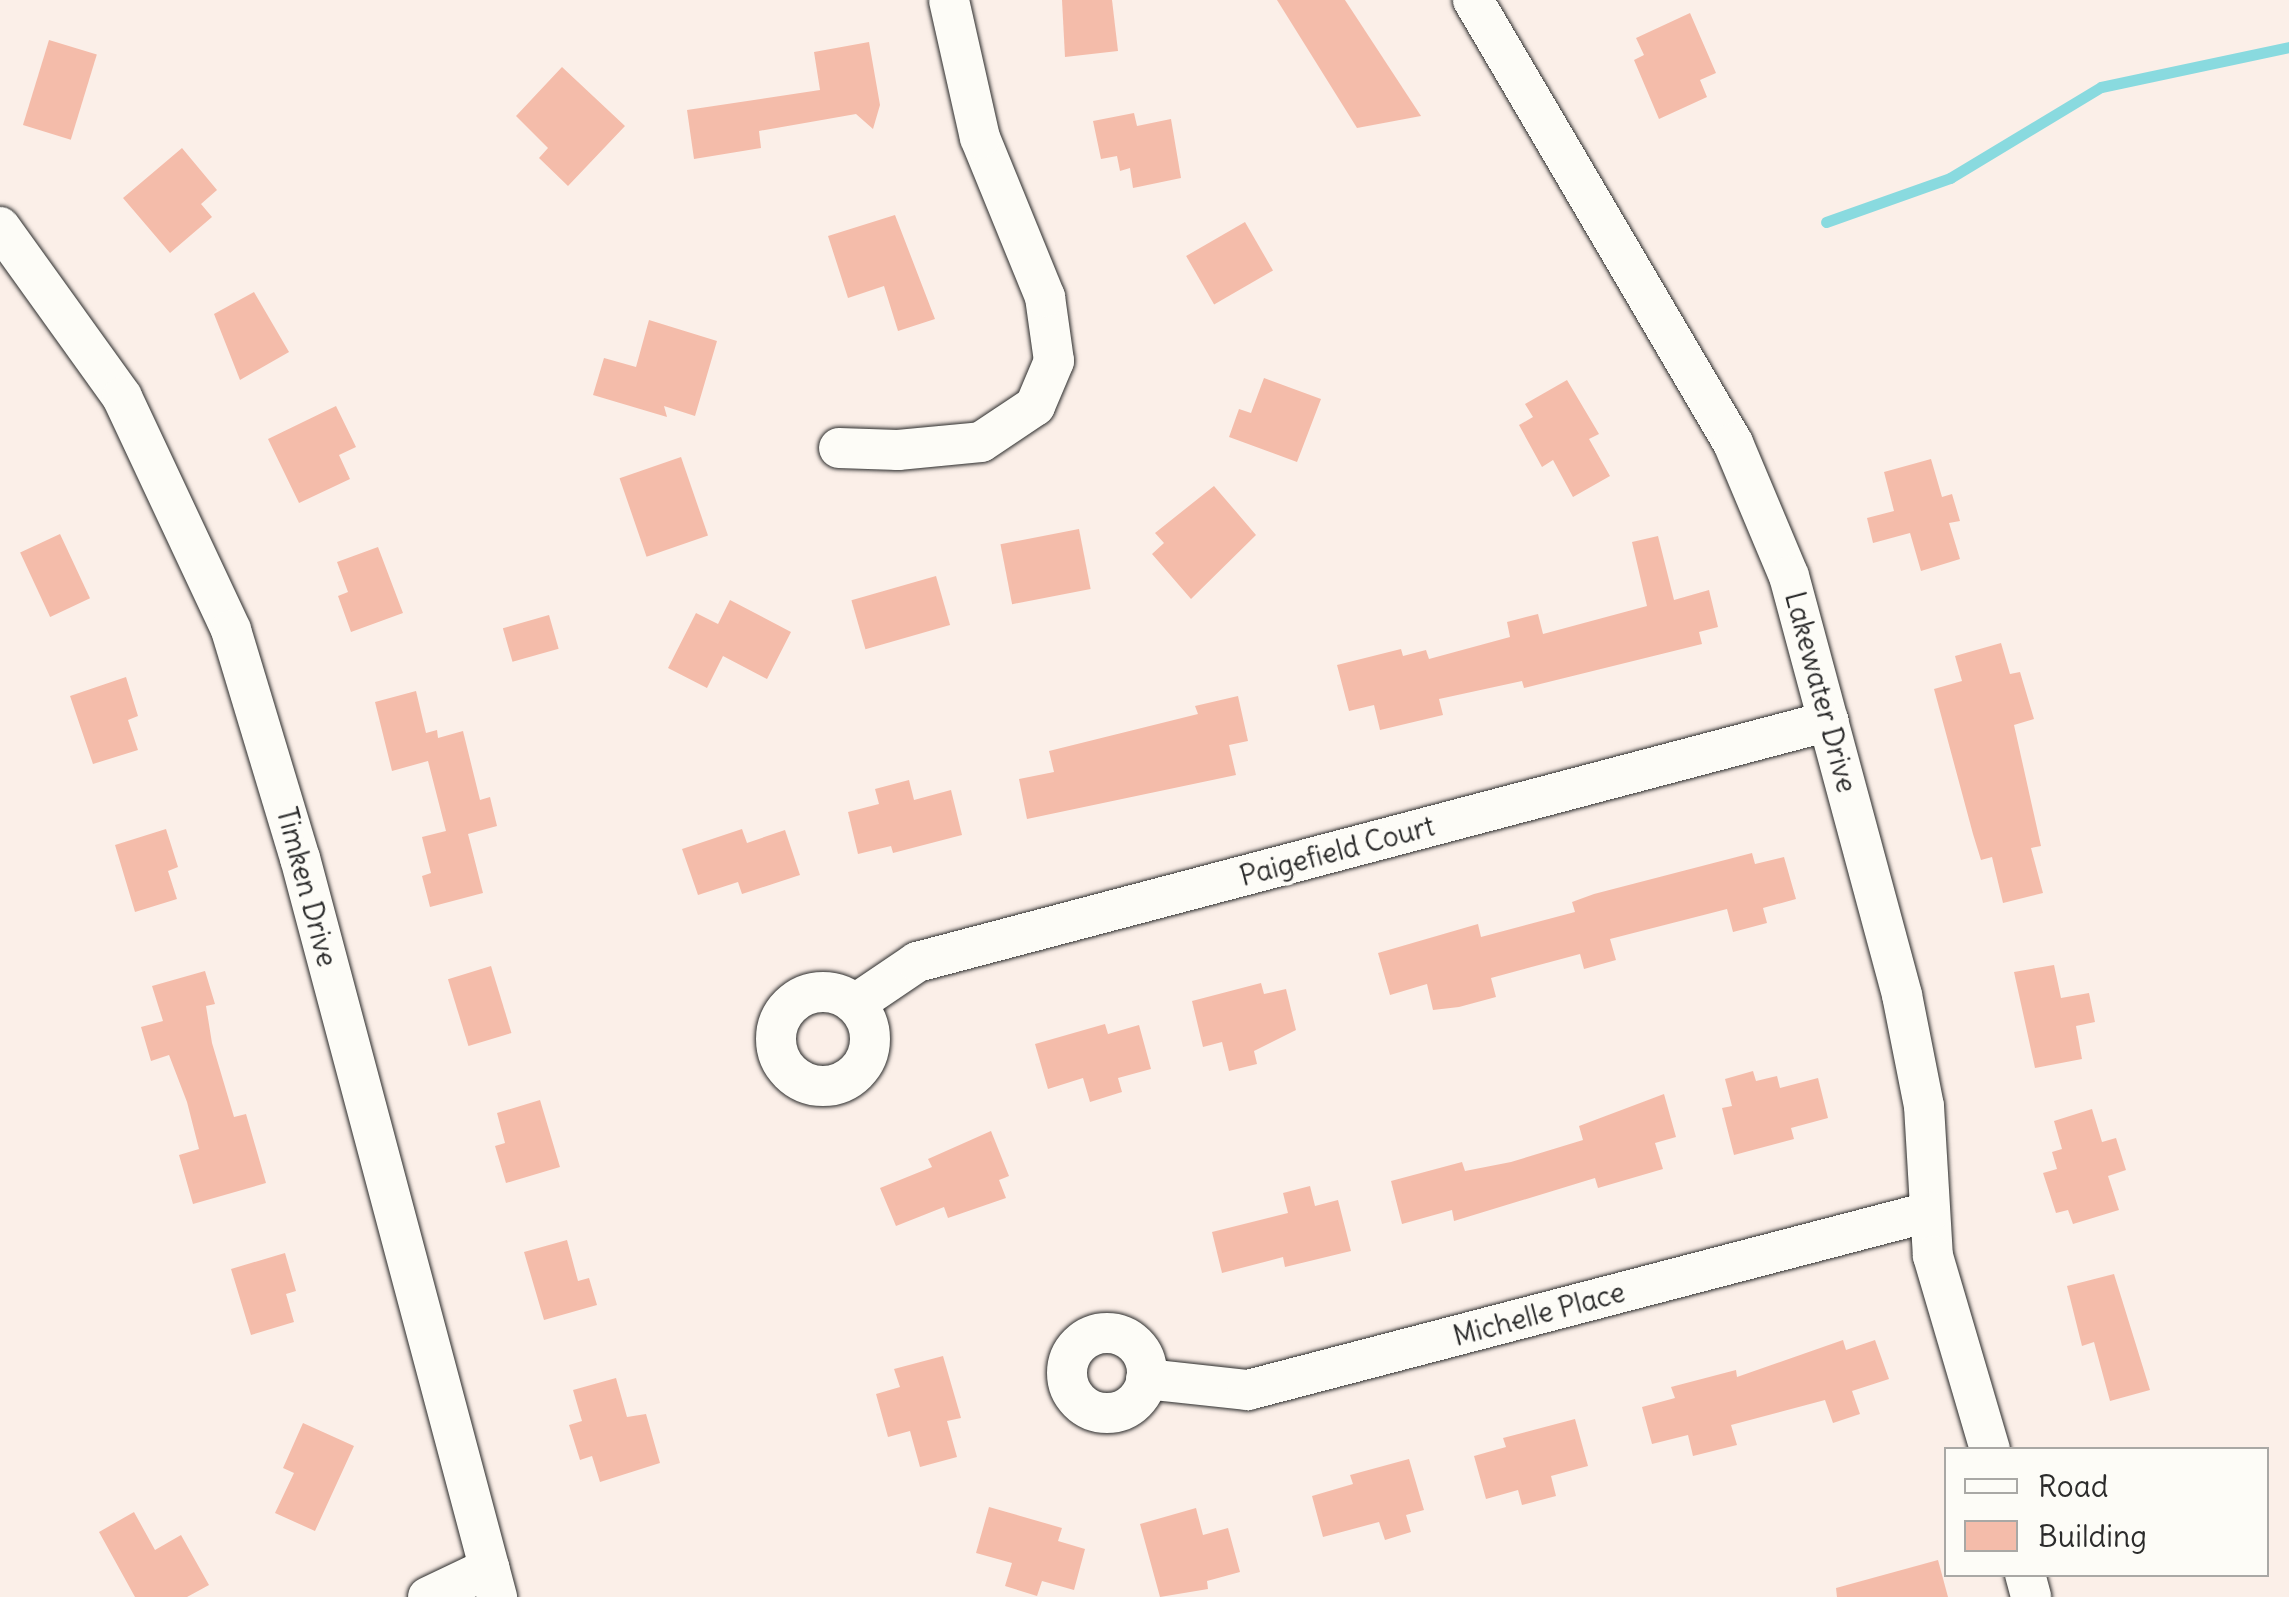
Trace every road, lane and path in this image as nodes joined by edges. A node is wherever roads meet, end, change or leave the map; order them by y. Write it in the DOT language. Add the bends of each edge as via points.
graph roads {
  1 [pos="949,0"];
  2 [pos="1473,0"];
  3 [pos="0,227"];
  4 [pos="839,448"];
  5 [pos="1829,721"];
  6 [pos="855,1004"];
  7 [pos="1929,1212"];
  8 [pos="1146,1379"];
  9 [pos="1989,1447"];
  10 [pos="493,1583"];
  11 [pos="428,1597"];
  1 -- 4 [label="street" via="980,138 1046,297 1054,362 1034,406 982,442"];
  2 -- 5 [label="street, Lakewater Drive" via="1732,443 1789,576"];
  3 -- 10 [label="street, Timken Drive" via="122,397 231,630 300,858"];
  5 -- 6 [label="street, Paigefield Court" via="916,962"];
  5 -- 7 [label="street, Lakewater Drive" via="1917,1064"];
  7 -- 8 [label="street, Michelle Place" via="1248,1390"];
  7 -- 9 [label="street, Lakewater Drive" via="1940,1292"];
  10 -- 11 [label="street"];
}
